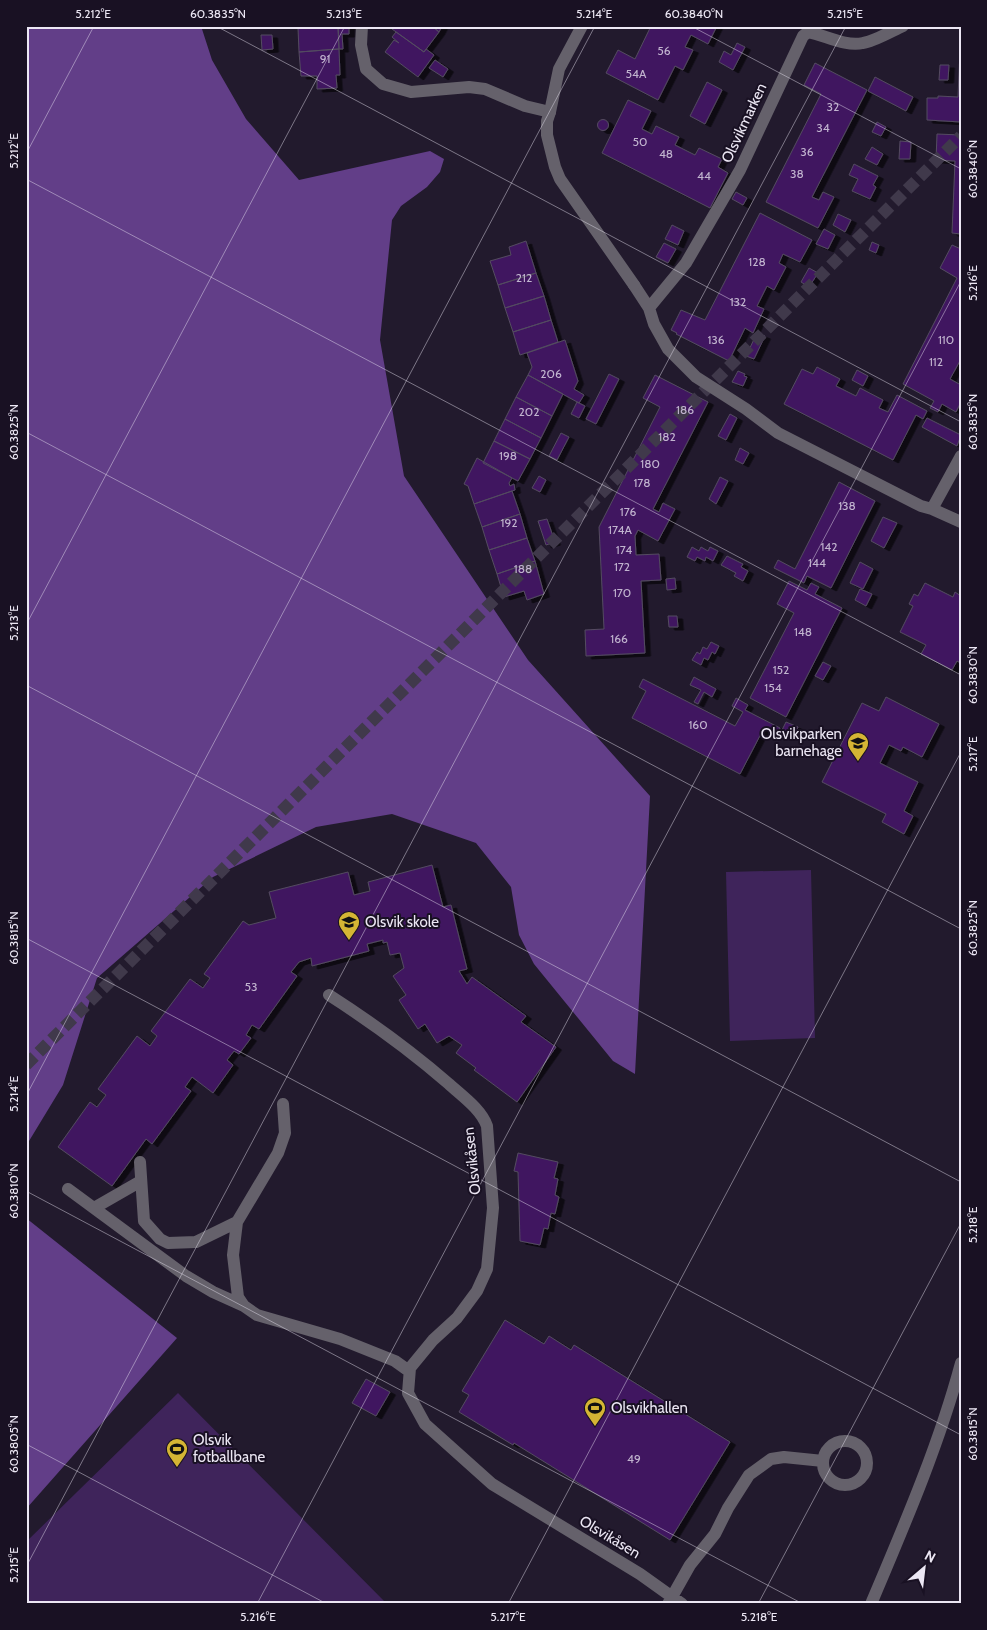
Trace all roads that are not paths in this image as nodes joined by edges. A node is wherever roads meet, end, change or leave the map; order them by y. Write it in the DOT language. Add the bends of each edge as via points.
graph roads {
  1 [pos="362,26"];
  2 [pos="582,26"];
  3 [pos="903,26"];
  4 [pos="550,112"];
  5 [pos="649,308"];
  6 [pos="961,456"];
  7 [pos="932,509"];
  8 [pos="961,522"];
  9 [pos="329,995"];
  10 [pos="283,1104"];
  11 [pos="140,1162"];
  12 [pos="141,1181"];
  13 [pos="68,1189"];
  14 [pos="94,1208"];
  15 [pos="237,1222"];
  16 [pos="244,1306"];
  17 [pos="961,1363"];
  18 [pos="409,1371"];
  19 [pos="823,1462"];
  20 [pos="674,1601"];
  21 [pos="871,1604"];
  1 -- 4 [label="street" via="361,45 366,69 383,84 411,92 469,87 485,89 525,106"];
  2 -- 4 [label="street" via="559,69"];
  3 -- 5 [label="street, Olsvikmarken" via="862,44 808,32 803,36 735,178 686,263"];
  4 -- 5 [label="street" via="546,135 560,179"];
  5 -- 7 [label="street" via="668,349 696,377 778,433"];
  6 -- 7 [label="street"];
  7 -- 8 [label="street"];
  9 -- 18 [label="street, Olsvikåsen" via="369,1020 414,1055 470,1102 487,1126 493,1208 487,1269 477,1291 457,1318 433,1340"];
  10 -- 15 [label="street" via="284,1133 278,1153"];
  11 -- 12 [label="street"];
  12 -- 14 [label="street"];
  12 -- 15 [label="street" via="144,1221 168,1243 196,1242"];
  13 -- 14 [label="street"];
  14 -- 16 [label="street" via="186,1276"];
  15 -- 16 [label="street" via="233,1255 238,1297"];
  16 -- 18 [label="street" via="257,1315 340,1339 395,1361"];
  17 -- 21 [label="street" via="950,1404"];
  18 -- 20 [label="street, Olsvikåsen" via="408,1393 425,1424 492,1484 640,1574"];
  19 -- 20 [label="street" via="784,1457 771,1459 749,1476 714,1534 690,1565"];
}
